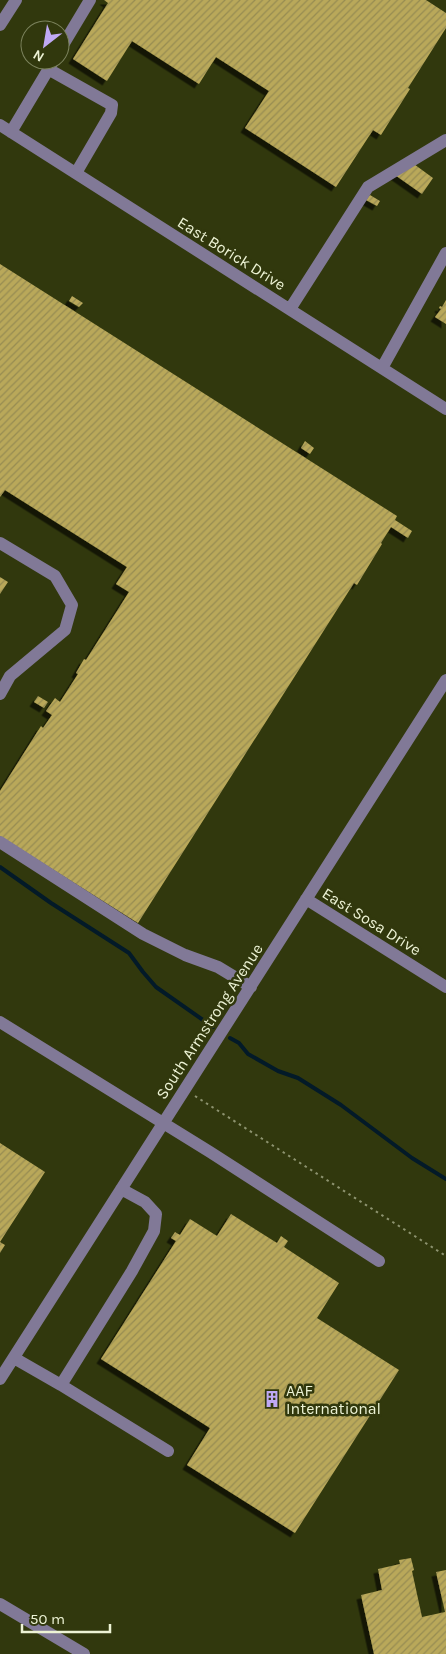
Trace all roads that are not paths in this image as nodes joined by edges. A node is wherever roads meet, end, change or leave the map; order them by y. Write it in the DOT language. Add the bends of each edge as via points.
graph roads {
  1 [pos="16,0"];
  2 [pos="90,0"];
  3 [pos="0,25"];
  4 [pos="70,33"];
  5 [pos="47,70"];
  6 [pos="59,70"];
  7 [pos="5,128"];
  8 [pos="446,140"];
  9 [pos="76,173"];
  10 [pos="446,253"];
  11 [pos="290,309"];
  12 [pos="382,368"];
  13 [pos="446,409"];
  14 [pos="0,543"];
  15 [pos="446,680"];
  16 [pos="0,694"];
  17 [pos="0,842"];
  18 [pos="306,899"];
  19 [pos="251,987"];
  20 [pos="446,987"];
  21 [pos="0,1022"];
  22 [pos="163,1122"];
  23 [pos="121,1189"];
  24 [pos="379,1261"];
  25 [pos="14,1358"];
  26 [pos="0,1379"];
  27 [pos="61,1385"];
  28 [pos="168,1451"];
  29 [pos="0,1604"];
  30 [pos="84,1654"];
  1 -- 3 [label="street"];
  2 -- 4 [label="street"];
  5 -- 7 [label="street"];
  6 -- 9 [label="street" via="112,105 111,113"];
  7 -- 9 [label="street, East Borick Drive"];
  8 -- 11 [label="street" via="368,187"];
  9 -- 11 [label="street, East Borick Drive"];
  10 -- 12 [label="street"];
  11 -- 12 [label="street, East Borick Drive"];
  12 -- 13 [label="street, East Borick Drive"];
  14 -- 16 [label="street" via="55,576 72,605 66,630 10,676"];
  15 -- 18 [label="street, South Armstrong Avenue"];
  17 -- 19 [label="street" via="143,934 218,967"];
  18 -- 19 [label="street, South Armstrong Avenue"];
  18 -- 20 [label="street, East Sosa Drive"];
  19 -- 22 [label="street, South Armstrong Avenue"];
  21 -- 22 [label="street"];
  22 -- 23 [label="street, South Armstrong Avenue"];
  22 -- 24 [label="street"];
  23 -- 25 [label="street, South Armstrong Avenue"];
  23 -- 27 [label="street" via="145,1202 156,1214 154,1231"];
  25 -- 26 [label="street, South Armstrong Avenue"];
  25 -- 27 [label="street"];
  27 -- 28 [label="street"];
  29 -- 30 [label="street"];
}
